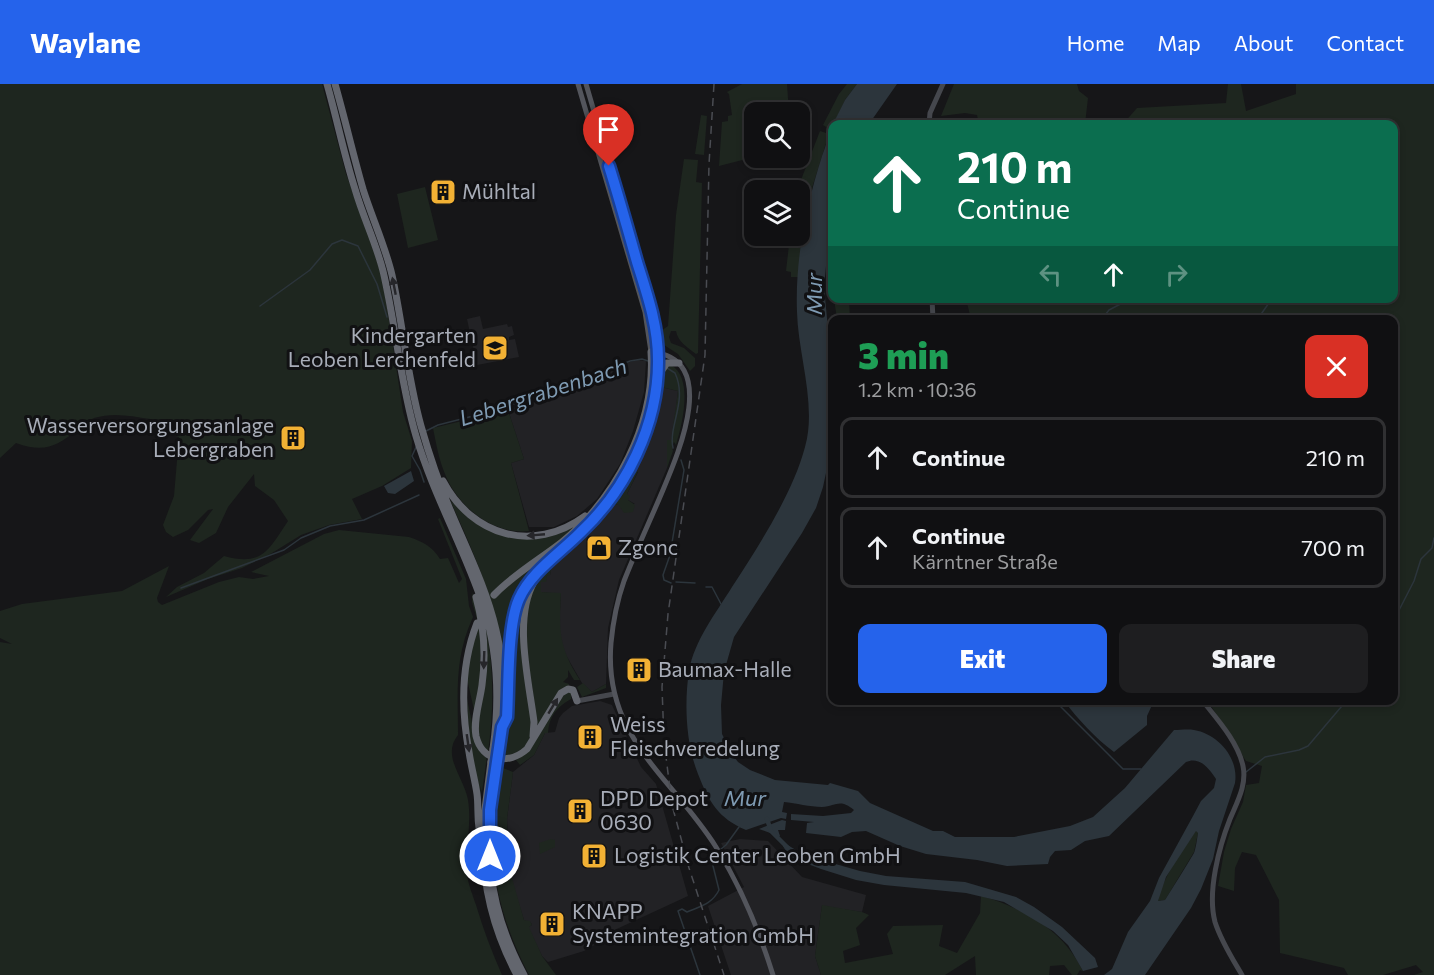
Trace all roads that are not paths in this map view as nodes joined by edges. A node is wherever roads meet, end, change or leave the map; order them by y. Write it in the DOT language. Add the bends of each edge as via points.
graph roads {
  1 [pos="327,84"];
  2 [pos="335,84"];
  3 [pos="578,84"];
  4 [pos="586,84"];
  5 [pos="943,84"];
  6 [pos="929,120"];
  7 [pos="654,353"];
  8 [pos="679,363"];
  9 [pos="658,375"];
  10 [pos="435,473"];
  11 [pos="604,498"];
  12 [pos="548,563"];
  13 [pos="474,582"];
  14 [pos="494,595"];
  15 [pos="477,623"];
  16 [pos="614,694"];
  17 [pos="577,701"];
  18 [pos="1206,705"];
  19 [pos="502,727"];
  20 [pos="532,741"];
  21 [pos="496,750"];
  22 [pos="494,763"];
  23 [pos="482,840"];
  24 [pos="517,975"];
  25 [pos="524,975"];
  26 [pos="774,975"];
  27 [pos="1242,975"];
  1 -- 13 [label="highway" via="356,192 384,274 415,435"];
  10 -- 2 [label="highway, one-way" via="405,355 392,273 364,192"];
  3 -- 7 [label="main road"];
  4 -- 7 [label="main road" via="652,310"];
  5 -- 6 [label="main road"];
  7 -- 8 [label="main road"];
  7 -- 9 [label="highway"];
  7 -- 11 [label="highway" via="639,429"];
  8 -- 9 [label="highway" via="667,363"];
  8 -- 16 [label="main road" via="687,376 688,410 679,450 616,607 611,646"];
  9 -- 12 [label="highway" via="645,432 627,473 595,518"];
  11 -- 10 [label="highway, one-way" via="562,530 518,536 473,519"];
  10 -- 19 [label="highway" via="480,578 497,632 504,692"];
  11 -- 14 [label="highway" via="562,542 516,574"];
  12 -- 19 [label="highway" via="529,582 516,606 507,717"];
  12 -- 20 [label="highway" via="533,583 524,612 534,722"];
  13 -- 20 [label="highway, one-way" via="484,645 476,737 488,754 504,760 520,755"];
  13 -- 21 [label="highway" via="496,662"];
  15 -- 23 [label="highway, one-way" via="470,642 464,694"];
  16 -- 17 [label="main road"];
  16 -- 26 [label="main road" via="639,748 718,851 756,925"];
  20 -- 17 [label="highway, one-way" via="564,690 573,690"];
  18 -- 27 [label="main road" via="1235,746 1244,770 1241,794 1225,833 1213,896 1216,923"];
  19 -- 21 [label="highway"];
  21 -- 22 [label="highway, bridge"];
  22 -- 23 [label="highway"];
  22 -- 25 [label="highway" via="491,874 503,928"];
  23 -- 24 [label="highway" via="492,913"];
}
